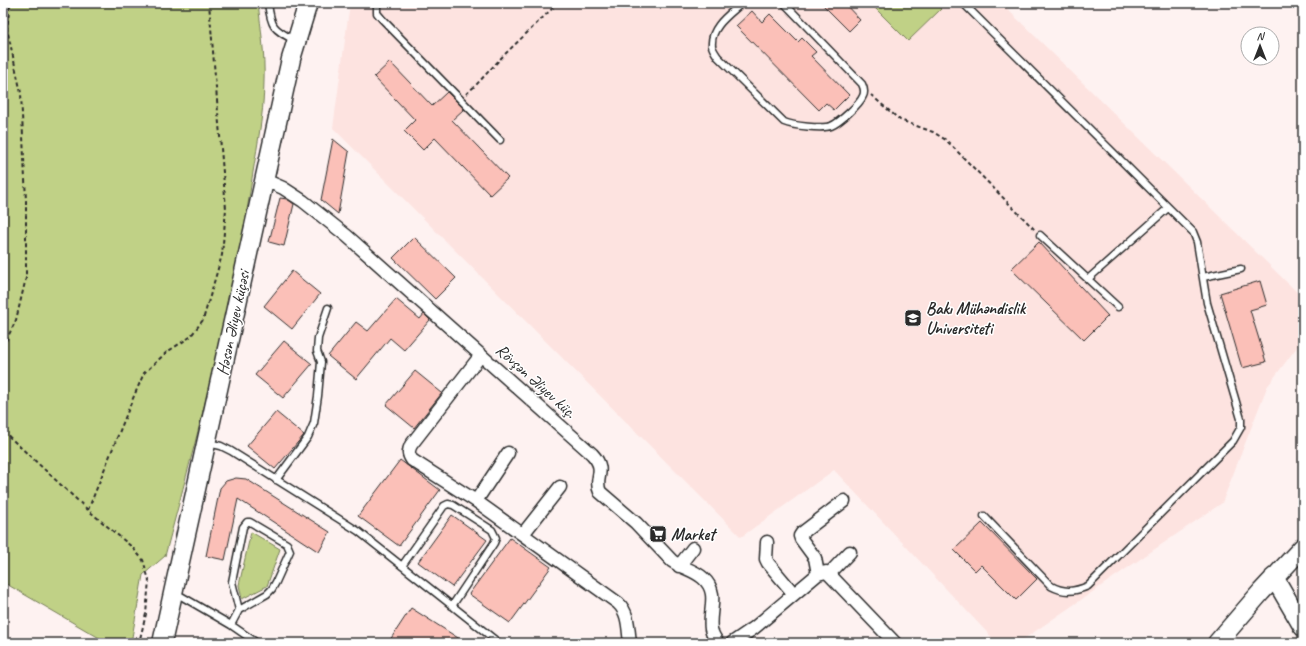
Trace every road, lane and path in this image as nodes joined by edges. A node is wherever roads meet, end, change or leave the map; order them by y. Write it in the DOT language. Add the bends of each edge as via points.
graph roads {
  1 [pos="10,3"];
  2 [pos="209,3"];
  3 [pos="268,3"];
  4 [pos="308,3"];
  5 [pos="377,3"];
  6 [pos="558,3"];
  7 [pos="742,3"];
  8 [pos="784,3"];
  9 [pos="963,3"];
  10 [pos="296,41"];
  11 [pos="864,89"];
  12 [pos="460,99"];
  13 [pos="500,140"];
  14 [pos="265,180"];
  15 [pos="1168,208"];
  16 [pos="1040,235"];
  17 [pos="1241,269"];
  18 [pos="1203,277"];
  19 [pos="1088,279"];
  20 [pos="1118,307"];
  21 [pos="328,308"];
  22 [pos="3,348"];
  23 [pos="481,355"];
  24 [pos="3,431"];
  25 [pos="207,443"];
  26 [pos="508,453"];
  27 [pos="276,480"];
  28 [pos="560,486"];
  29 [pos="476,501"];
  30 [pos="844,501"];
  31 [pos="88,510"];
  32 [pos="984,516"];
  33 [pos="523,534"];
  34 [pos="767,542"];
  35 [pos="1303,547"];
  36 [pos="693,548"];
  37 [pos="850,552"];
  38 [pos="402,566"];
  39 [pos="679,566"];
  40 [pos="824,574"];
  41 [pos="1274,577"];
  42 [pos="173,591"];
  43 [pos="794,594"];
  44 [pos="452,606"];
  45 [pos="239,610"];
  46 [pos="231,625"];
  47 [pos="1303,627"];
  48 [pos="139,643"];
  49 [pos="162,643"];
  50 [pos="256,643"];
  51 [pos="499,643"];
  52 [pos="630,643"];
  53 [pos="718,643"];
  54 [pos="732,643"];
  55 [pos="895,643"];
  56 [pos="1217,643"];
  1 -- 22 [label="path" via="7,29 21,93 26,201 26,278 16,320"];
  2 -- 31 [label="path" via="226,209 222,255 203,320 190,337 167,352 144,373"];
  3 -- 10 [label="lane" via="272,24 278,31"];
  4 -- 10 [label="main road, Həsən Əliyev küçəsi"];
  5 -- 12 [label="lane" via="378,13 382,19"];
  6 -- 12 [label="path"];
  7 -- 11 [label="lane" via="715,29 712,48 784,122 791,125 831,126 859,103 864,95"];
  8 -- 11 [label="lane"];
  9 -- 15 [label="lane"];
  10 -- 14 [label="main road, Həsən Əliyev küçəsi"];
  11 -- 16 [label="path" via="900,120 933,132 946,140"];
  12 -- 13 [label="lane"];
  14 -- 23 [label="street, Rövşən Əliyev küç." via="294,194 312,207"];
  14 -- 25 [label="main road, Həsən Əliyev küçəsi"];
  15 -- 18 [label="lane" via="1193,232"];
  15 -- 19 [label="lane"];
  16 -- 19 [label="lane"];
  17 -- 18 [label="lane"];
  18 -- 32 [label="lane" via="1207,303 1242,419 1241,427 1233,441 1088,586 1079,590 1072,592 1051,586"];
  19 -- 20 [label="lane"];
  21 -- 27 [label="lane" via="318,338 317,351 321,362 314,424 308,437"];
  23 -- 29 [label="street" via="408,451 412,460"];
  23 -- 39 [label="street, Rövşən Əliyev küç." via="592,454 599,464 600,492"];
  24 -- 31 [label="path"];
  25 -- 27 [label="lane" via="231,451"];
  25 -- 42 [label="main road, Həsən Əliyev küçəsi"];
  26 -- 29 [label="street"];
  27 -- 38 [label="lane" via="358,531"];
  28 -- 33 [label="street"];
  29 -- 33 [label="street"];
  30 -- 40 [label="street" via="800,536"];
  31 -- 48 [label="path" via="133,548 143,560 149,580 146,614"];
  33 -- 52 [label="street" via="624,608"];
  34 -- 43 [label="street" via="768,563"];
  35 -- 41 [label="main road"];
  36 -- 39 [label="street"];
  37 -- 40 [label="street"];
  38 -- 44 [label="lane"];
  38 -- 44 [label="lane" via="444,506 448,504 492,530 496,538 494,543"];
  39 -- 53 [label="street, Rövşən Əliyev küç." via="702,578 711,590 713,600 710,623"];
  40 -- 43 [label="street"];
  40 -- 55 [label="street"];
  41 -- 47 [label="main road"];
  41 -- 56 [label="main road"];
  42 -- 46 [label="lane"];
  42 -- 49 [label="main road, Həsən Əliyev küçəsi"];
  43 -- 54 [label="street"];
  44 -- 51 [label="lane"];
  45 -- 45 [label="lane" via="272,589 290,551 287,544 250,522 243,527 232,576"];
  45 -- 46 [label="lane"];
  46 -- 50 [label="lane"];
}
